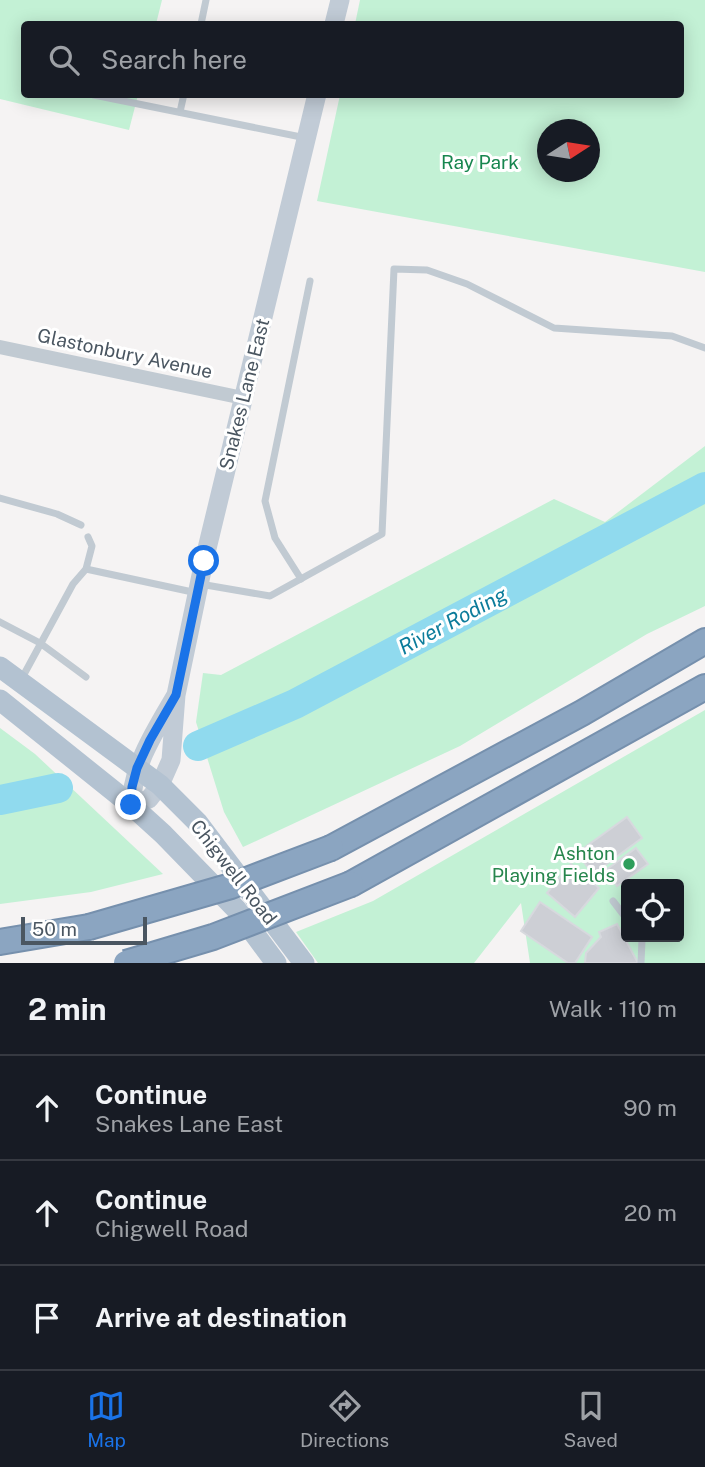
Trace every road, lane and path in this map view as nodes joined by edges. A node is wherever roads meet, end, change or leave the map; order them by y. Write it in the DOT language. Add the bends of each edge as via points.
graph roads {
  1 [pos="206,0"];
  2 [pos="340,0"];
  3 [pos="202,21"];
  4 [pos="335,21"];
  5 [pos="109,98"];
  6 [pos="183,98"];
  7 [pos="316,98"];
  8 [pos="180,112"];
  9 [pos="307,138"];
  10 [pos="310,281"];
  11 [pos="0,347"];
  12 [pos="705,348"];
  13 [pos="243,398"];
  14 [pos="0,499"];
  15 [pos="81,525"];
  16 [pos="88,537"];
  17 [pos="86,569"];
  18 [pos="301,579"];
  19 [pos="199,589"];
  20 [pos="0,622"];
  21 [pos="705,641"];
  22 [pos="40,643"];
  23 [pos="0,667"];
  24 [pos="86,677"];
  25 [pos="20,681"];
  26 [pos="705,687"];
  27 [pos="176,695"];
  28 [pos="0,700"];
  29 [pos="137,768"];
  30 [pos="160,785"];
  31 [pos="131,805"];
  32 [pos="613,901"];
  33 [pos="621,911"];
  34 [pos="0,942"];
  35 [pos="642,942"];
  36 [pos="126,963"];
  37 [pos="275,963"];
  38 [pos="304,963"];
  39 [pos="641,963"];
  1 -- 3 [label="lane"];
  2 -- 4 [label="street"];
  5 -- 8 [label="lane"];
  6 -- 8 [label="lane"];
  7 -- 9 [label="street, Snakes Lane East"];
  8 -- 9 [label="lane"];
  9 -- 13 [label="street, Snakes Lane East"];
  10 -- 18 [label="lane" via="265,501 275,538"];
  11 -- 13 [label="street, Glastonbury Avenue"];
  12 -- 18 [label="lane" via="672,336 554,328 427,270 394,269 382,534"];
  13 -- 19 [label="street, Snakes Lane East"];
  14 -- 15 [label="lane"];
  16 -- 17 [label="lane" via="92,546"];
  17 -- 19 [label="lane"];
  17 -- 22 [label="lane"];
  18 -- 19 [label="lane" via="270,596"];
  19 -- 27 [label="street, Snakes Lane East"];
  20 -- 22 [label="lane"];
  21 -- 34 [label="highway, bridge" via="331,848 231,886 89,927"];
  22 -- 24 [label="lane"];
  22 -- 25 [label="lane"];
  23 -- 25 [label="main road, Chigwell Road"];
  25 -- 29 [label="main road, Chigwell Road"];
  26 -- 36 [label="highway, bridge" via="351,884 213,937"];
  27 -- 29 [label="street, Snakes Lane East"];
  27 -- 30 [label="street, Snakes Lane East" via="171,760"];
  28 -- 31 [label="main road, Chigwell Road"];
  29 -- 30 [label="main road, Chigwell Road"];
  29 -- 31 [label="street"];
  30 -- 31 [label="street" via="149,799"];
  30 -- 38 [label="main road, Chigwell Road" via="198,823"];
  31 -- 37 [label="main road, Chigwell Road" via="236,909"];
  32 -- 33 [label="lane"];
  35 -- 39 [label="lane"];
}
